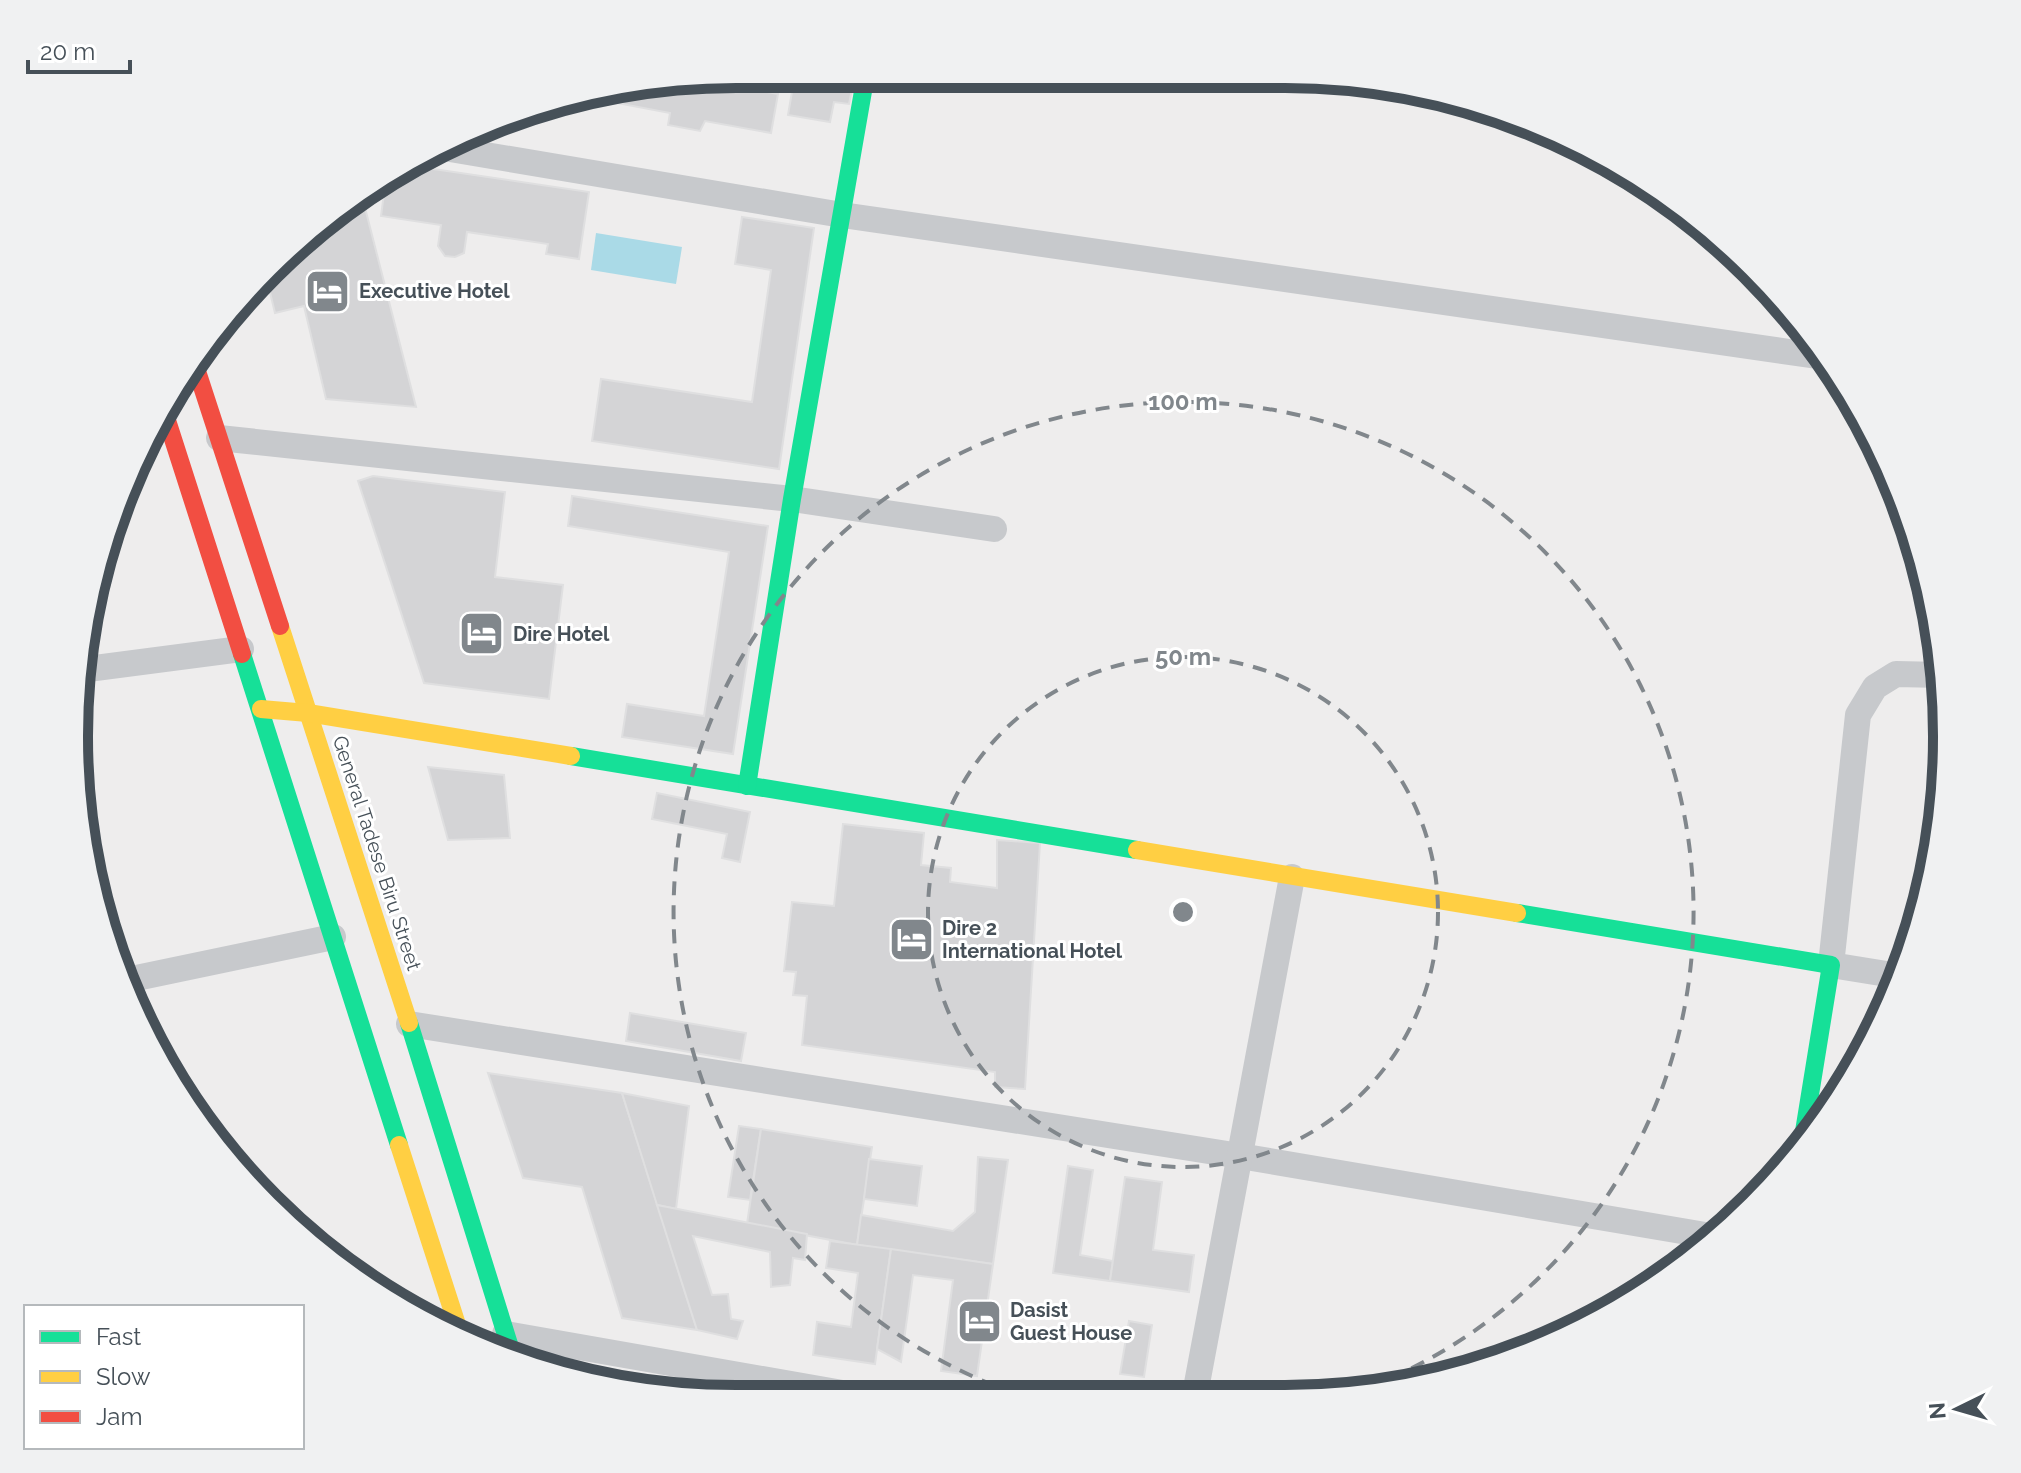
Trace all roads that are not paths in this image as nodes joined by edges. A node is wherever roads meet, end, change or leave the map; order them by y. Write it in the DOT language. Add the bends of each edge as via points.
graph roads {
  1 [pos="864,88"];
  2 [pos="459,151"];
  3 [pos="842,215"];
  4 [pos="1808,355"];
  5 [pos="198,374"];
  6 [pos="168,425"];
  7 [pos="219,438"];
  8 [pos="792,499"];
  9 [pos="994,529"];
  10 [pos="241,649"];
  11 [pos="92,668"];
  12 [pos="1930,675"];
  13 [pos="261,709"];
  14 [pos="308,713"];
  15 [pos="747,786"];
  16 [pos="1292,877"];
  17 [pos="333,937"];
  18 [pos="1831,965"];
  19 [pos="1888,974"];
  20 [pos="135,978"];
  21 [pos="409,1024"];
  22 [pos="1806,1122"];
  23 [pos="1240,1156"];
  24 [pos="1700,1234"];
  25 [pos="456,1321"];
  26 [pos="509,1344"];
  27 [pos="514,1346"];
  28 [pos="783,1385"];
  29 [pos="1197,1385"];
  1 -- 3 [label="street"];
  2 -- 3 [label="street"];
  3 -- 4 [label="street"];
  3 -- 8 [label="street"];
  5 -- 7 [label="street, General Tadese Biru Street"];
  6 -- 10 [label="street"];
  7 -- 8 [label="street"];
  7 -- 14 [label="street, General Tadese Biru Street"];
  8 -- 9 [label="street"];
  8 -- 15 [label="street"];
  10 -- 11 [label="street"];
  10 -- 13 [label="street"];
  12 -- 18 [label="street" via="1896,674 1875,687 1858,715"];
  13 -- 14 [label="street"];
  13 -- 17 [label="street"];
  14 -- 15 [label="street"];
  14 -- 21 [label="street, General Tadese Biru Street"];
  15 -- 16 [label="street"];
  16 -- 18 [label="street"];
  16 -- 23 [label="street"];
  17 -- 20 [label="street"];
  17 -- 25 [label="street"];
  18 -- 19 [label="street"];
  18 -- 22 [label="street"];
  21 -- 23 [label="street"];
  21 -- 26 [label="street, General Tadese Biru Street"];
  23 -- 24 [label="street"];
  23 -- 29 [label="street"];
  27 -- 28 [label="street"];
}
